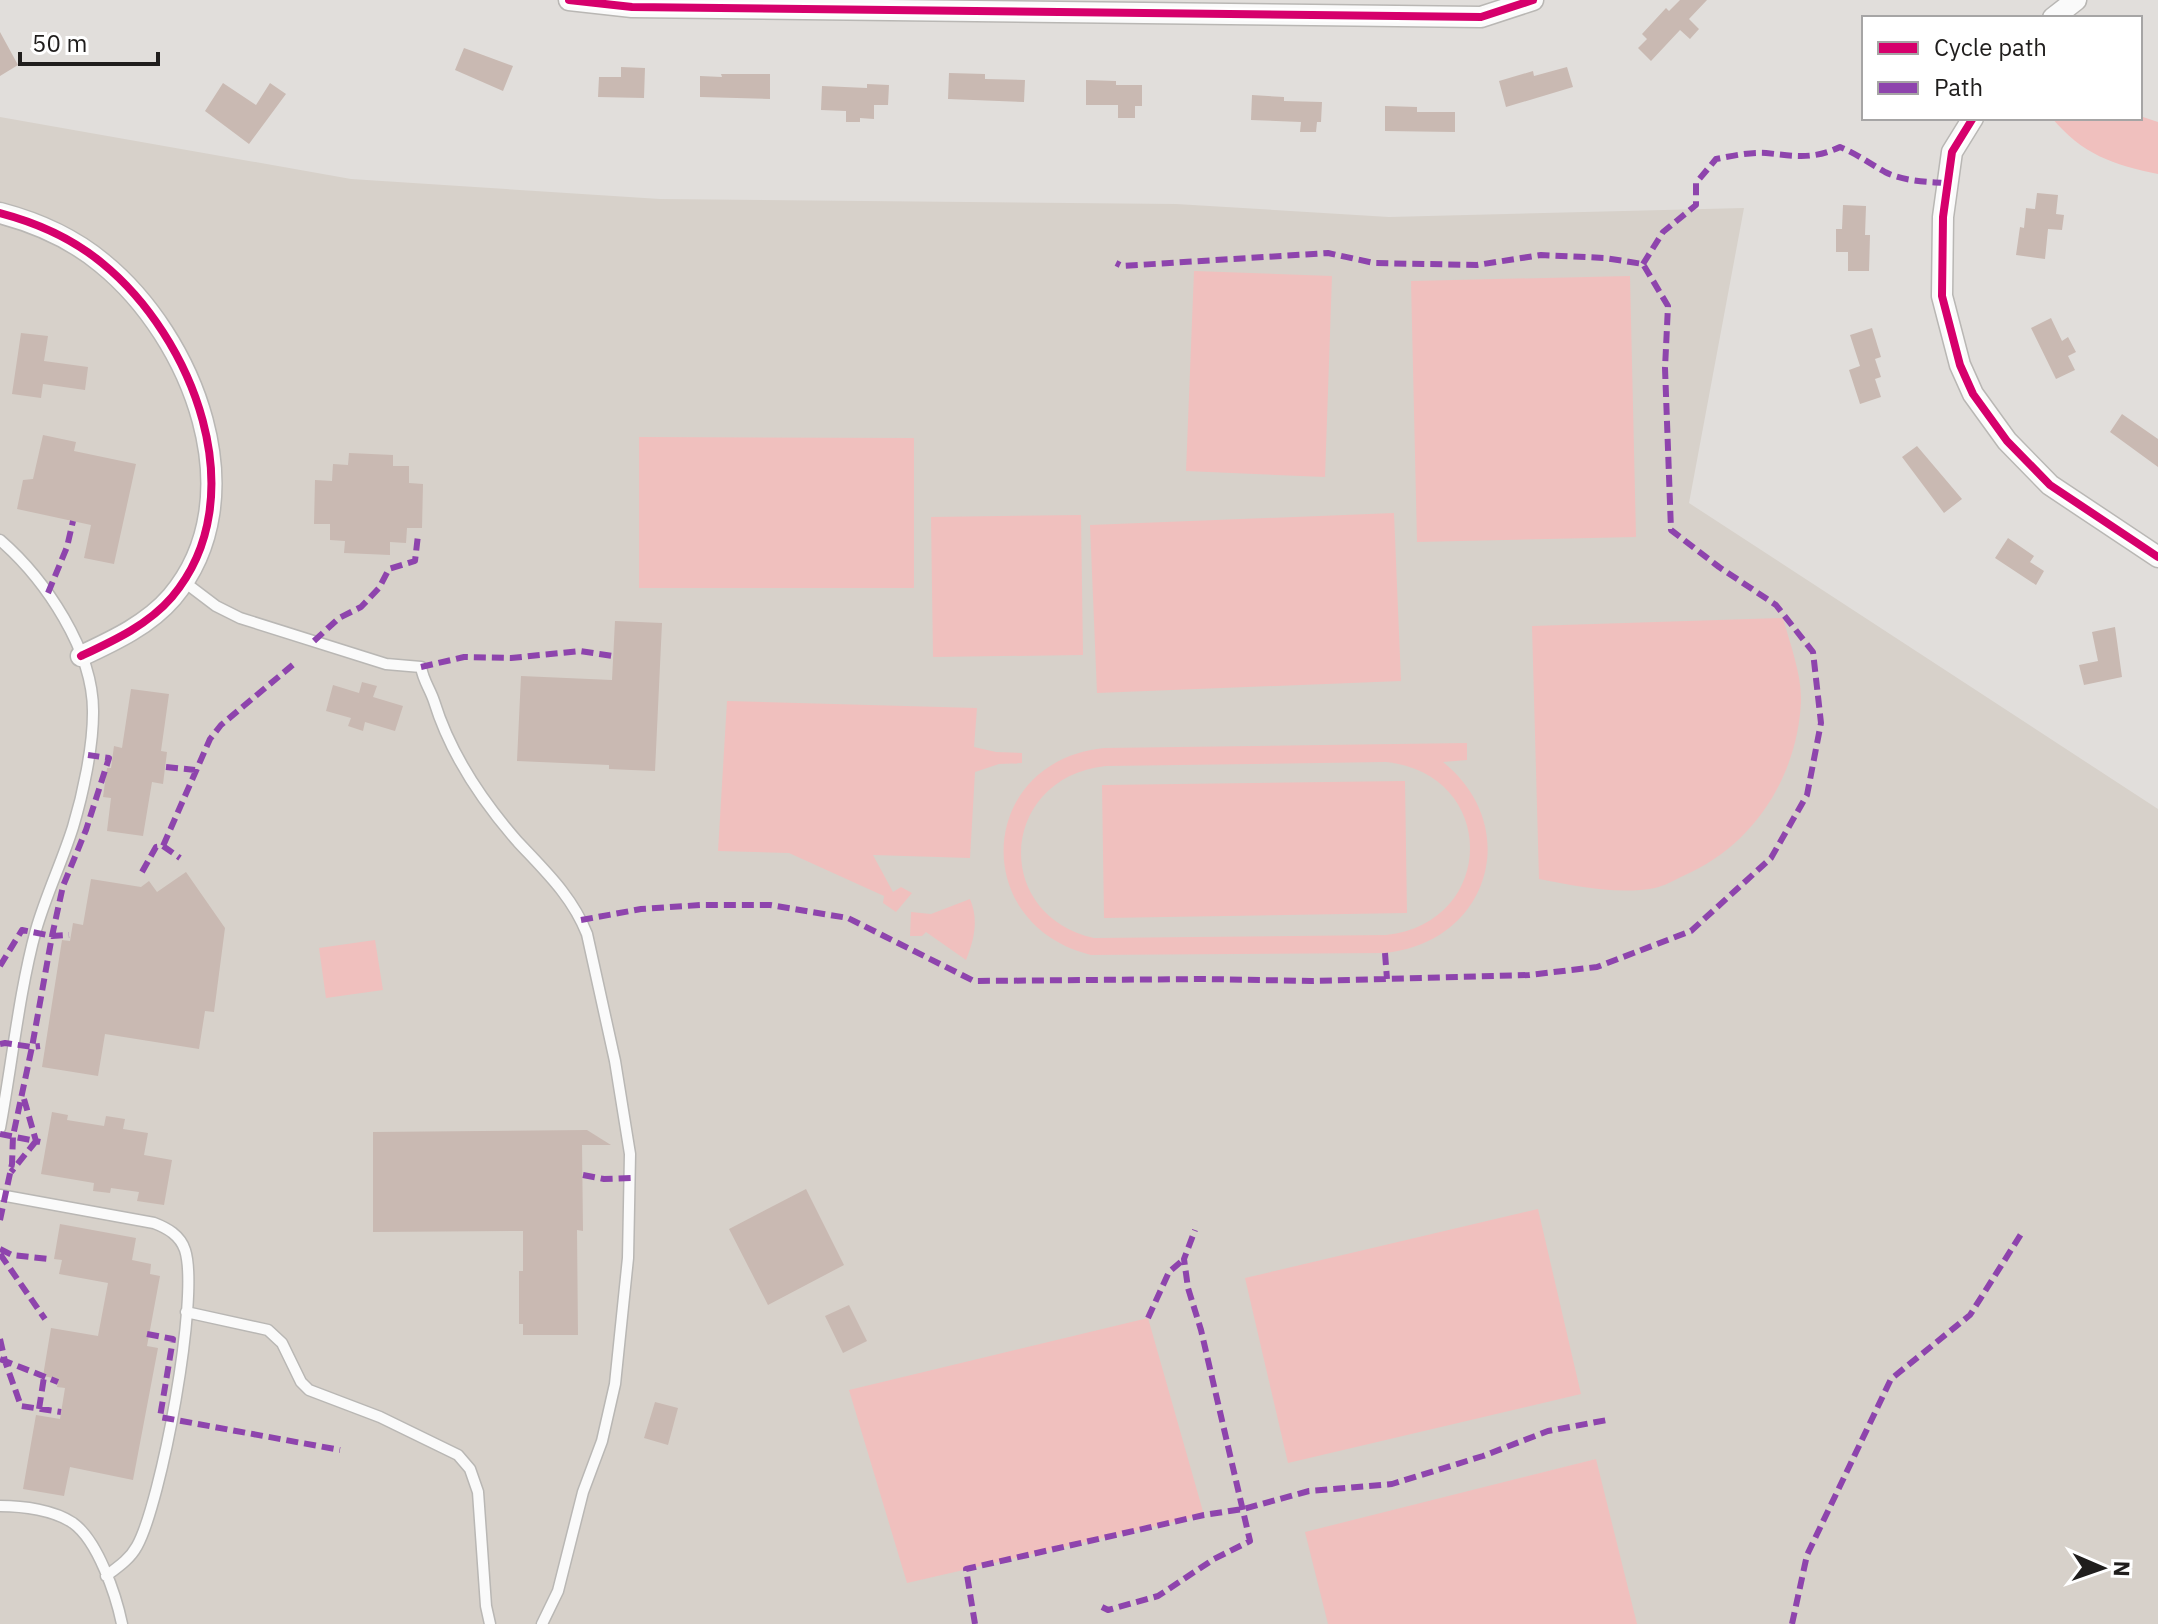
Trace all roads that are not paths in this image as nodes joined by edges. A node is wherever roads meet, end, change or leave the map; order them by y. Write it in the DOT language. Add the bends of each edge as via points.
graph roads {
  1 [pos="569,0"];
  2 [pos="1533,0"];
  3 [pos="2076,0"];
  4 [pos="2056,16"];
  5 [pos="1972,120"];
  6 [pos="0,213"];
  7 [pos="0,540"];
  8 [pos="2158,557"];
  9 [pos="183,581"];
  10 [pos="81,656"];
  11 [pos="0,1128"];
  12 [pos="0,1195"];
  13 [pos="186,1312"];
  14 [pos="0,1506"];
  15 [pos="106,1576"];
  16 [pos="122,1624"];
  17 [pos="490,1624"];
  18 [pos="542,1624"];
  1 -- 2 [label="street" via="632,7 1481,17"];
  3 -- 4 [label="street"];
  5 -- 8 [label="street" via="1952,152 1943,217 1942,296 1960,365 1973,394 2007,441 2050,485"];
  6 -- 9 [label="street" via="49,228 103,263 154,320 177,358 202,417 212,464 210,513"];
  7 -- 10 [label="lane" via="48,593"];
  9 -- 10 [label="street" via="161,608 134,628"];
  9 -- 18 [label="lane" via="240,618 386,664 421,667 447,738 468,775 560,886 587,934 627,1128 629,1243 615,1384 602,1441 558,1591"];
  10 -- 11 [label="lane" via="93,707 91,735 78,809 34,940"];
  12 -- 13 [label="lane" via="167,1229 180,1240 186,1255"];
  13 -- 15 [label="lane" via="151,1513 135,1549"];
  13 -- 17 [label="lane" via="268,1330 279,1338 301,1382 314,1393 380,1417 461,1457 478,1492"];
  14 -- 15 [label="lane" via="69,1521 88,1540"];
  15 -- 16 [label="lane"];
}
